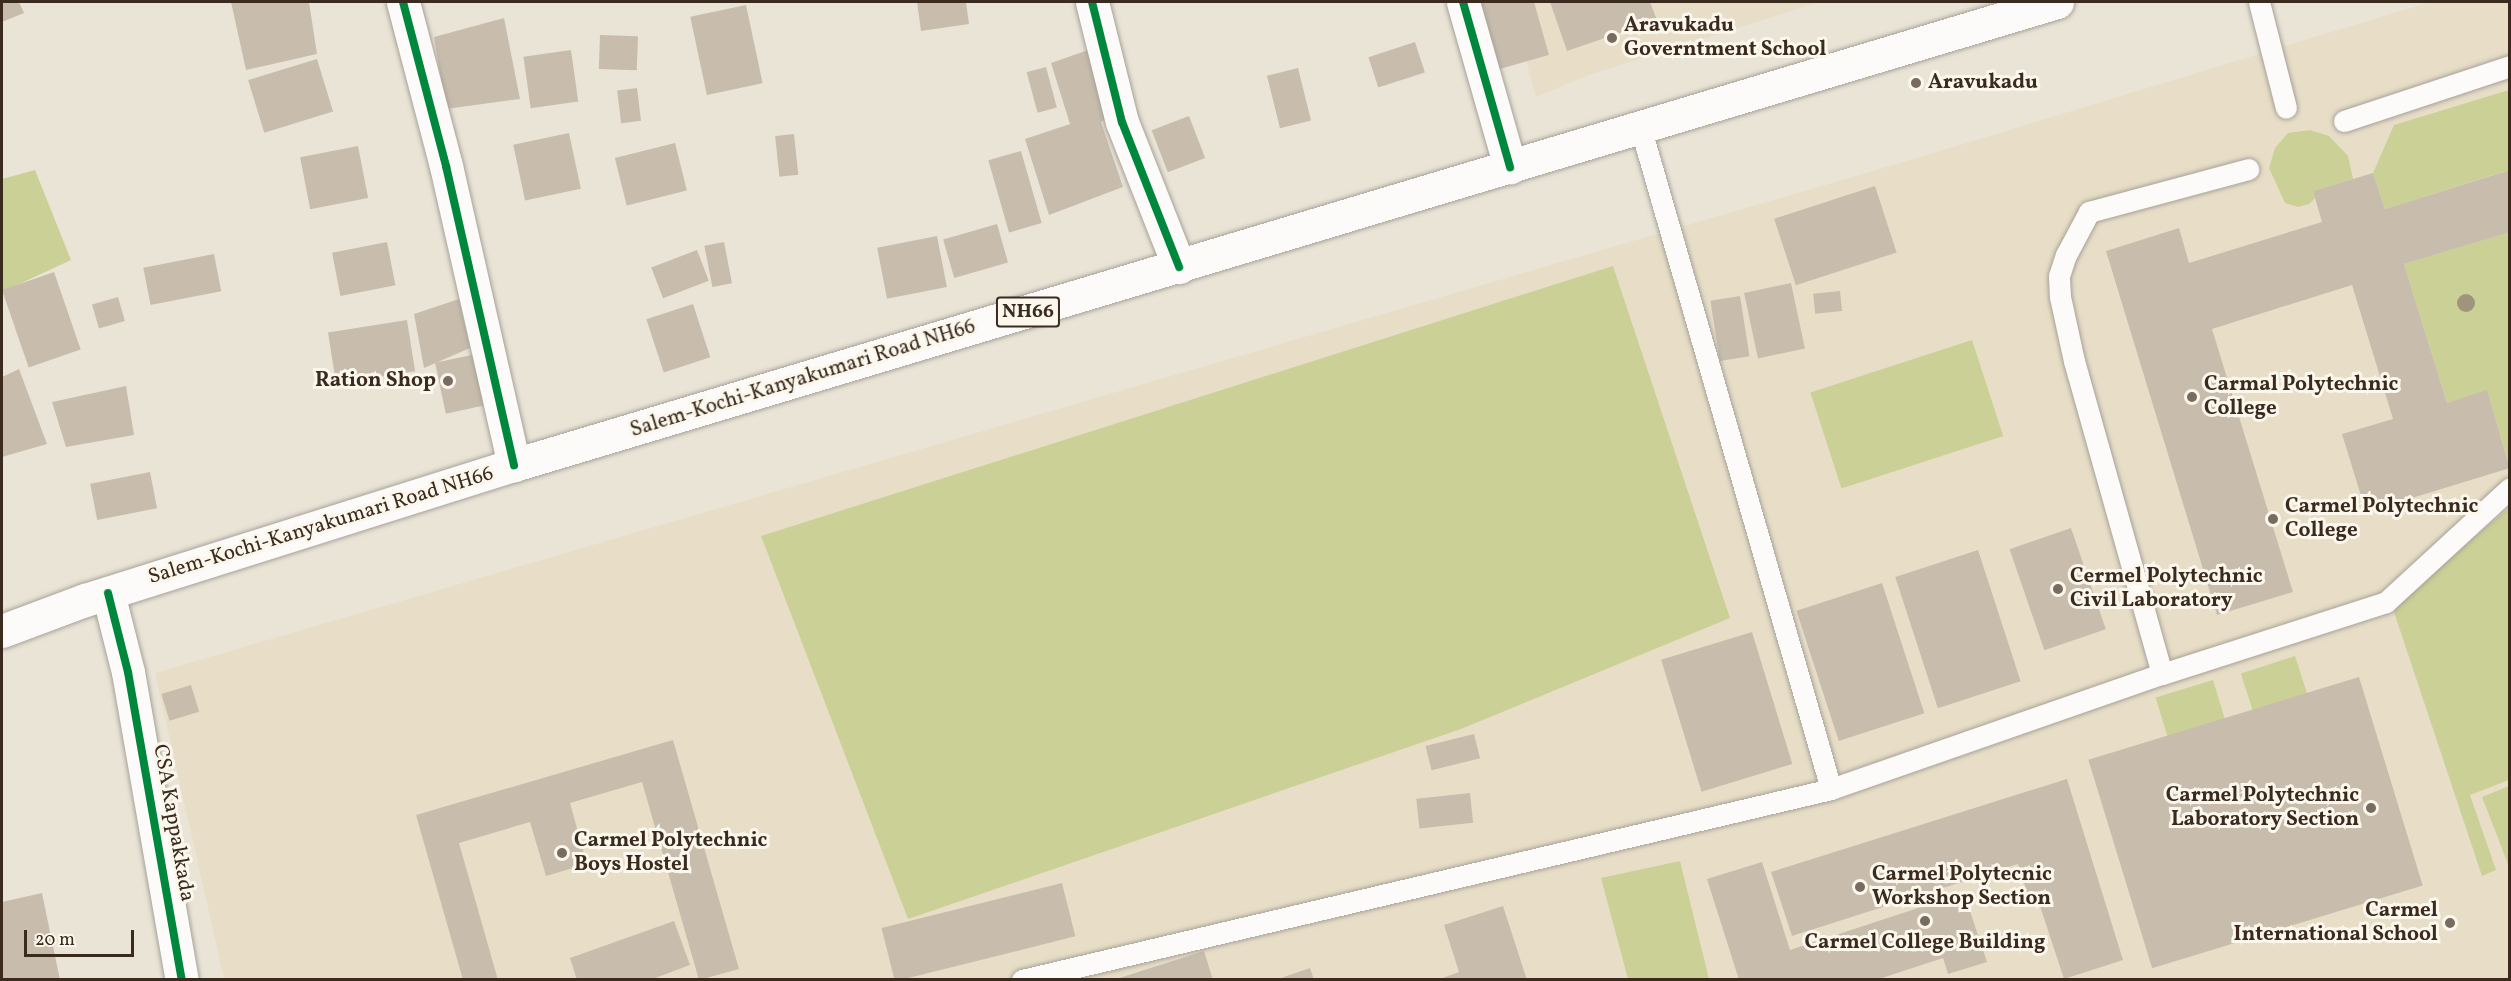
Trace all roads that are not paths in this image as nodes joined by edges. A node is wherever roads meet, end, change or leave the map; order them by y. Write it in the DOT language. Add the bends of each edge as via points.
graph roads {
  1 [pos="404,2"];
  2 [pos="1092,2"];
  3 [pos="1463,2"];
  4 [pos="2057,2"];
  5 [pos="2259,2"];
  6 [pos="2017,7"];
  7 [pos="2510,66"];
  8 [pos="2286,108"];
  9 [pos="2344,121"];
  10 [pos="1640,126"];
  11 [pos="1510,168"];
  12 [pos="2248,169"];
  13 [pos="1179,267"];
  14 [pos="514,465"];
  15 [pos="2510,488"];
  16 [pos="108,593"];
  17 [pos="2,631"];
  18 [pos="2162,674"];
  19 [pos="1831,789"];
  20 [pos="182,980"];
  21 [pos="1023,980"];
  1 -- 14 [label="main road"];
  2 -- 13 [label="main road" via="1122,122"];
  3 -- 11 [label="main road"];
  4 -- 6 [label="main road, Salem-Kochi-Kanyakumari Road NH66 / NH66"];
  5 -- 8 [label="lane"];
  6 -- 10 [label="main road, Salem-Kochi-Kanyakumari Road NH66 / NH66"];
  7 -- 9 [label="lane"];
  10 -- 11 [label="main road, Salem-Kochi-Kanyakumari Road NH66 / NH66"];
  10 -- 19 [label="lane"];
  11 -- 13 [label="main road, Salem-Kochi-Kanyakumari Road NH66 / NH66"];
  12 -- 18 [label="lane" via="2089,212 2059,276 2074,361"];
  13 -- 14 [label="main road, Salem-Kochi-Kanyakumari Road NH66 / NH66"];
  14 -- 16 [label="main road, Salem-Kochi-Kanyakumari Road NH66 / NH66"];
  15 -- 18 [label="lane" via="2385,602"];
  16 -- 17 [label="main road, Salem-Kochi-Kanyakumari Road NH66 / NH66"];
  16 -- 20 [label="main road, CSA Kappakkada" via="128,672"];
  18 -- 19 [label="lane"];
  19 -- 21 [label="lane"];
}
